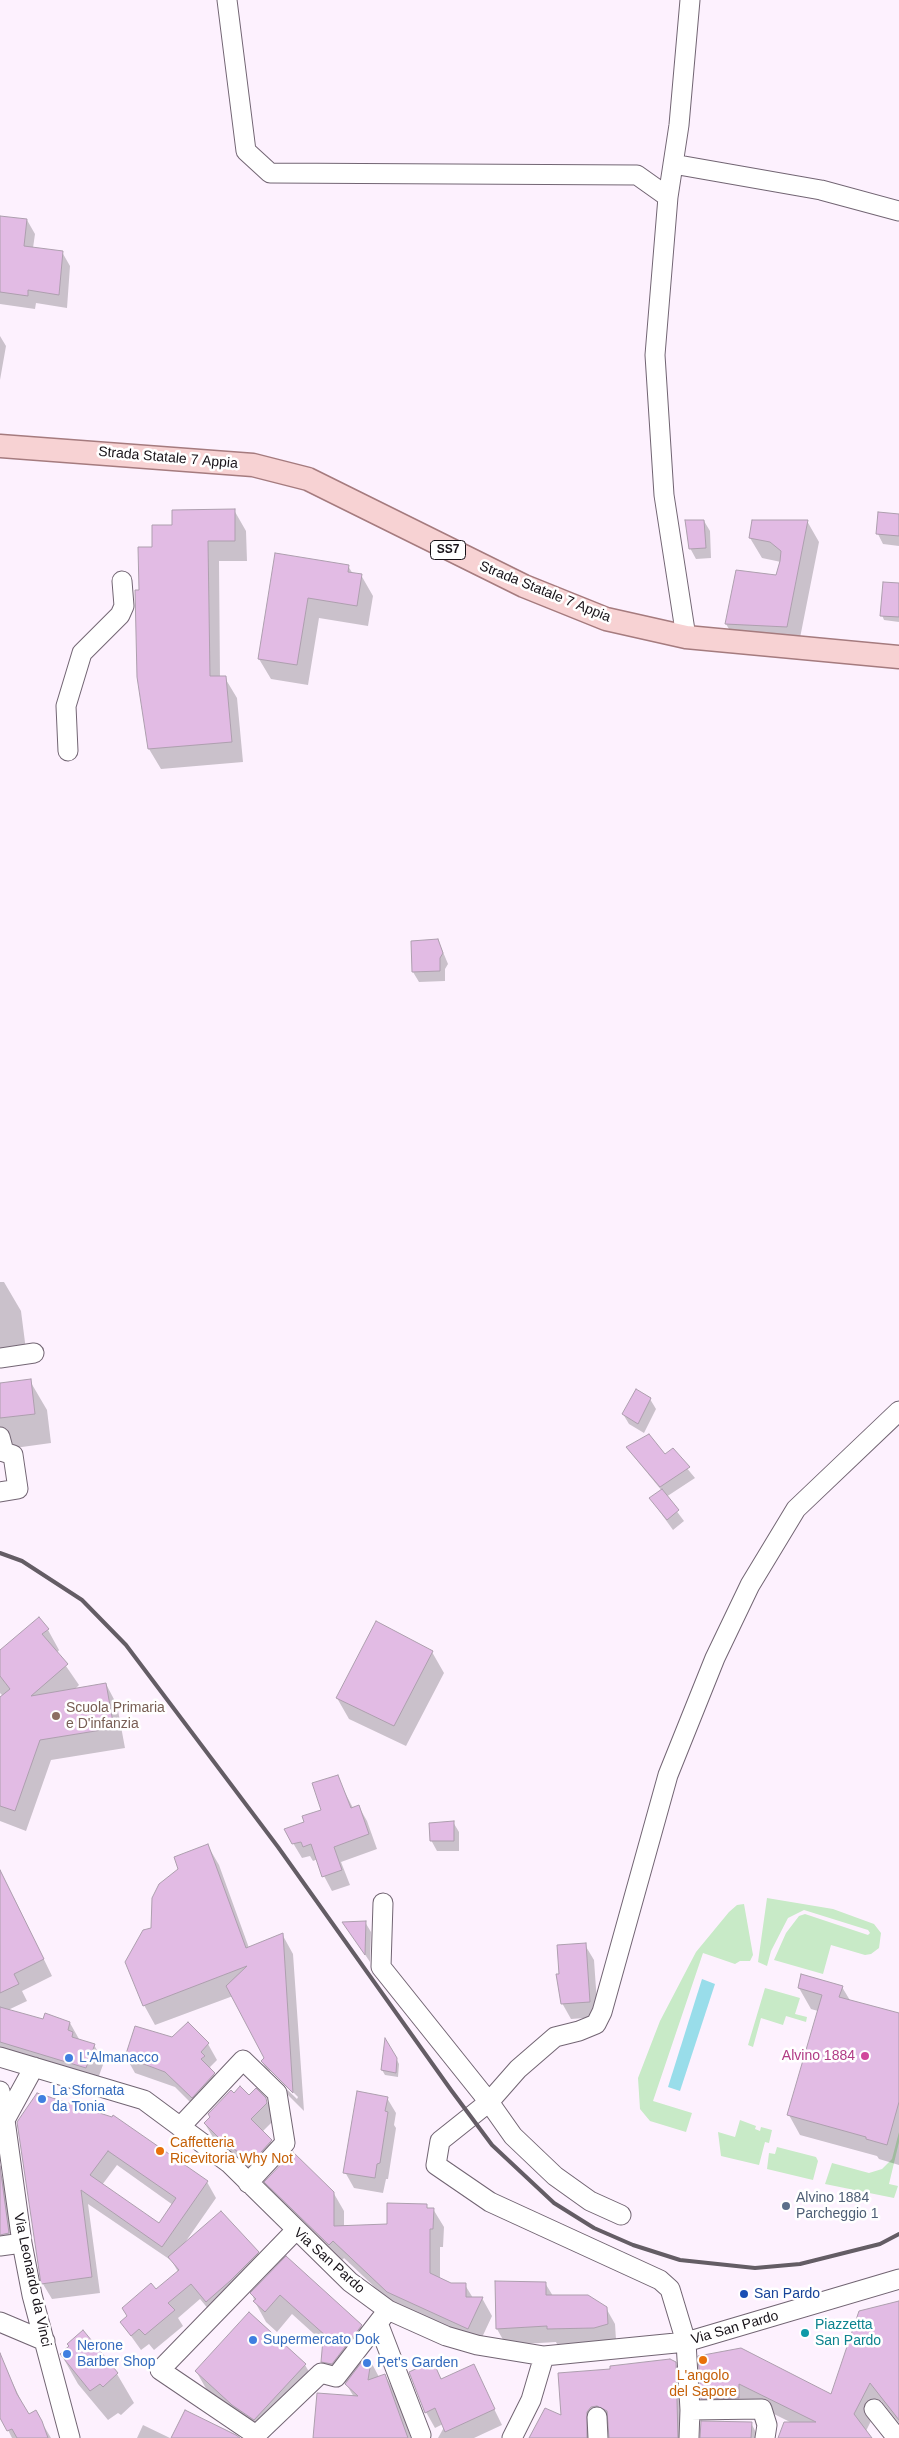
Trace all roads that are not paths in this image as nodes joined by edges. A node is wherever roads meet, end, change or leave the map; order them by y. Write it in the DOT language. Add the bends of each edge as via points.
graph roads {
  1 [pos="227,0"];
  2 [pos="690,0"];
  3 [pos="673,164"];
  4 [pos="668,196"];
  5 [pos="899,212"];
  6 [pos="0,446"];
  7 [pos="122,581"];
  8 [pos="686,637"];
  9 [pos="899,657"];
  10 [pos="68,752"];
  11 [pos="34,1354"];
  12 [pos="0,1358"];
  13 [pos="899,1411"];
  14 [pos="0,1437"];
  15 [pos="0,1492"];
  16 [pos="383,1903"];
  17 [pos="0,2057"];
  18 [pos="34,2067"];
  19 [pos="0,2096"];
  20 [pos="489,2102"];
  21 [pos="5,2120"];
  22 [pos="180,2127"];
  23 [pos="248,2183"];
  24 [pos="621,2215"];
  25 [pos="295,2231"];
  26 [pos="22,2244"];
  27 [pos="0,2246"];
  28 [pos="899,2280"];
  29 [pos="383,2316"];
  30 [pos="0,2322"];
  31 [pos="44,2341"];
  32 [pos="686,2342"];
  33 [pos="544,2356"];
  34 [pos="874,2409"];
  35 [pos="690,2410"];
  36 [pos="597,2417"];
  37 [pos="421,2435"];
  38 [pos="67,2437"];
  39 [pos="512,2438"];
  40 [pos="598,2438"];
  41 [pos="688,2438"];
  42 [pos="765,2438"];
  43 [pos="897,2438"];
  1 -- 4 [label="street" via="246,151 270,174 637,176"];
  2 -- 3 [label="street"];
  3 -- 4 [label="street"];
  3 -- 5 [label="street" via="821,190"];
  4 -- 8 [label="street" via="655,355 664,495"];
  6 -- 8 [label="main road, Strada Statale 7 Appia / SS7" via="253,464 308,479 524,586 606,619"];
  7 -- 10 [label="street" via="124,606 120,615 82,653 66,706"];
  8 -- 9 [label="main road, Strada Statale 7 Appia / SS7"];
  11 -- 12 [label="street"];
  13 -- 20 [label="street" via="796,1509 750,1584 715,1658 668,1775 596,2024 555,2037 518,2069"];
  14 -- 15 [label="street" via="4,1452 13,1455 18,1489"];
  16 -- 20 [label="street" via="381,1967"];
  17 -- 18 [label="street, Via San Pardo"];
  18 -- 21 [label="street"];
  18 -- 22 [label="street, Via San Pardo" via="144,2100"];
  19 -- 21 [label="street, Via Leonardo da Vinci"];
  20 -- 24 [label="street" via="513,2136 555,2176 590,2201"];
  20 -- 32 [label="street" via="440,2141 436,2165 490,2202 660,2280 670,2289"];
  21 -- 26 [label="street, Via Leonardo da Vinci"];
  22 -- 23 [label="street, Via San Pardo" via="229,2164"];
  22 -- 23 [label="street" via="243,2060 277,2092 285,2143"];
  23 -- 25 [label="street, Via San Pardo"];
  25 -- 29 [label="street, Via San Pardo"];
  25 -- 29 [label="street" via="160,2370 256,2435 321,2373 336,2377"];
  26 -- 27 [label="street"];
  26 -- 31 [label="street, Via Leonardo da Vinci"];
  28 -- 32 [label="street, Via San Pardo"];
  29 -- 33 [label="street, Via San Pardo" via="477,2345"];
  29 -- 37 [label="street"];
  30 -- 31 [label="street"];
  31 -- 38 [label="street, Via Leonardo da Vinci"];
  32 -- 33 [label="street, Via San Pardo"];
  32 -- 35 [label="street"];
  33 -- 39 [label="street" via="531,2400"];
  34 -- 43 [label="street"];
  35 -- 41 [label="street"];
  35 -- 42 [label="street" via="762,2409 767,2425"];
  36 -- 40 [label="street"];
}
